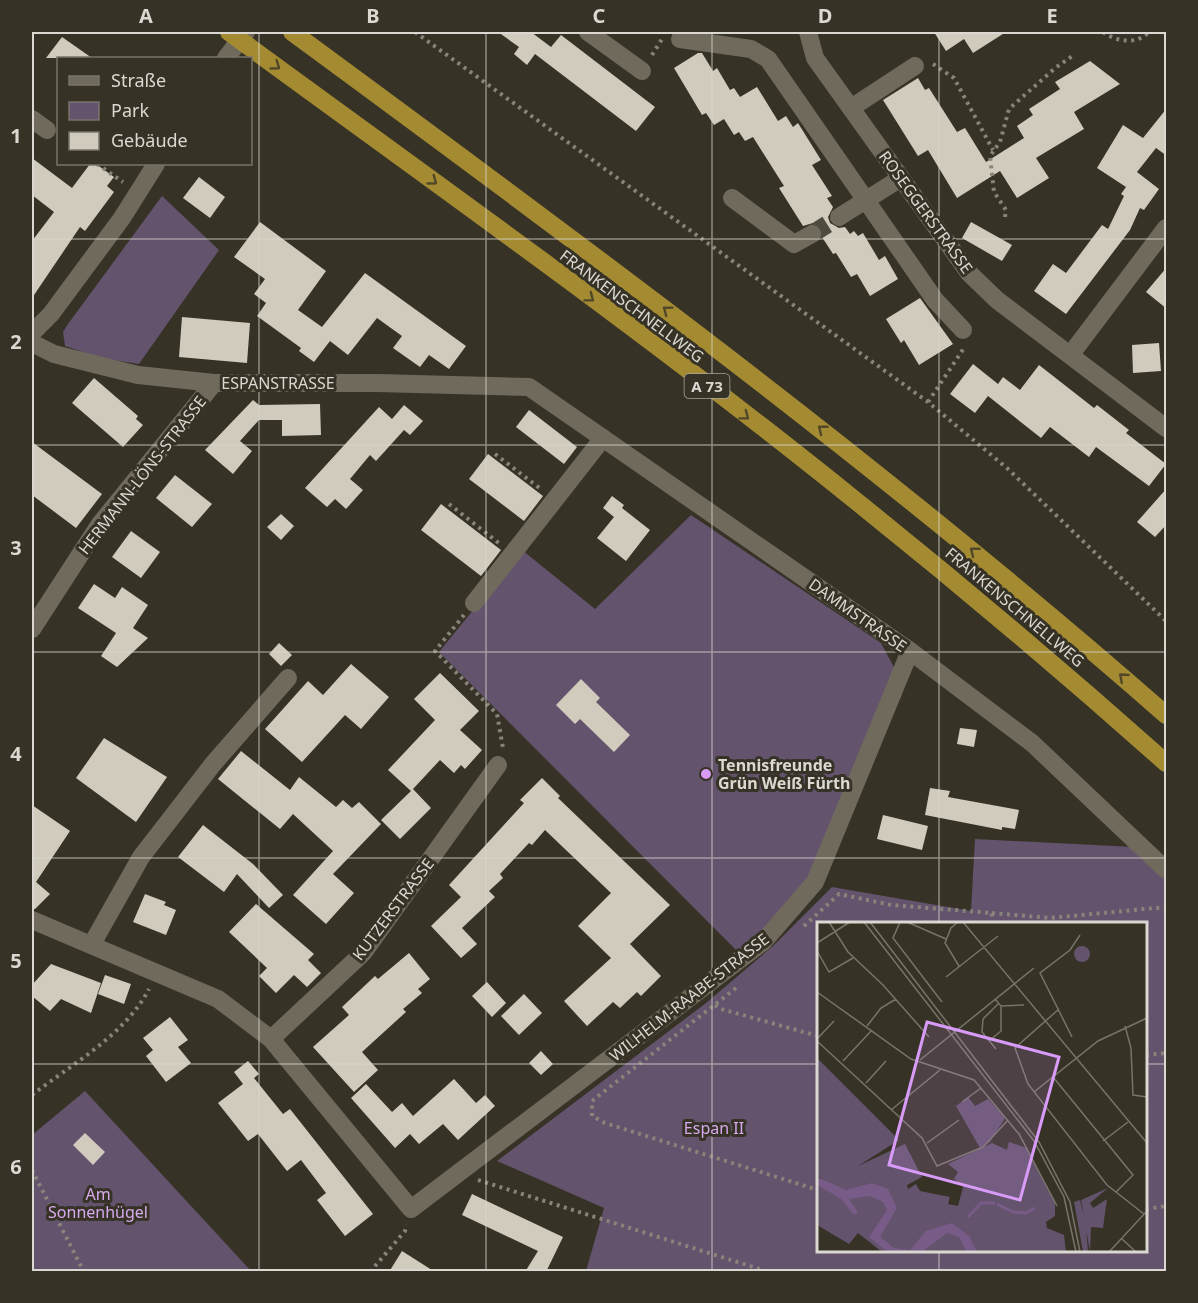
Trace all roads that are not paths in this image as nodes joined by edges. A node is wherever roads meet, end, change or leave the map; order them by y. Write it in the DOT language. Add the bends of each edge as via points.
graph roads {
  1 [pos="229,32"];
  2 [pos="246,32"];
  3 [pos="292,32"];
  4 [pos="588,32"];
  5 [pos="808,32"];
  6 [pos="674,35"];
  7 [pos="227,57"];
  8 [pos="915,66"];
  9 [pos="642,71"];
  10 [pos="850,108"];
  11 [pos="155,165"];
  12 [pos="901,178"];
  13 [pos="732,198"];
  14 [pos="866,200"];
  15 [pos="839,217"];
  16 [pos="1167,228"];
  17 [pos="812,234"];
  18 [pos="32,333"];
  19 [pos="967,335"];
  20 [pos="32,343"];
  21 [pos="1071,354"];
  22 [pos="214,383"];
  23 [pos="529,387"];
  24 [pos="1167,428"];
  25 [pos="603,438"];
  26 [pos="474,603"];
  27 [pos="32,629"];
  28 [pos="910,651"];
  29 [pos="288,678"];
  30 [pos="1167,716"];
  31 [pos="1167,763"];
  32 [pos="498,765"];
  33 [pos="1167,870"];
  34 [pos="32,920"];
  35 [pos="92,944"];
  36 [pos="271,1039"];
  1 -- 31 [label="highway, FRANKENSCHNELLWEG / A 73, one-way" via="497,228 854,499 1006,623"];
  2 -- 7 [label="street"];
  30 -- 3 [label="highway, FRANKENSCHNELLWEG / A 73, one-way" via="1036,602 859,458 566,234"];
  4 -- 9 [label="street"];
  5 -- 10 [label="street, ROSEGGERSTRASSE" via="815,58"];
  6 -- 14 [label="street" via="751,49 768,59"];
  8 -- 10 [label="street"];
  10 -- 12 [label="street, ROSEGGERSTRASSE"];
  11 -- 18 [label="street" via="51,314"];
  12 -- 14 [label="street"];
  12 -- 21 [label="street, ROSEGGERSTRASSE" via="969,273 997,300"];
  13 -- 17 [label="street" via="794,244"];
  14 -- 15 [label="street"];
  14 -- 19 [label="street" via="935,300"];
  16 -- 21 [label="street"];
  20 -- 22 [label="street, ESPANSTRASSE" via="54,354 138,375"];
  21 -- 24 [label="street, ROSEGGERSTRASSE"];
  22 -- 23 [label="street, ESPANSTRASSE"];
  22 -- 27 [label="street, HERMANN-LÖNS-STRASSE" via="100,524"];
  23 -- 25 [label="street, DAMMSTRASSE"];
  25 -- 26 [label="street"];
  25 -- 28 [label="street, DAMMSTRASSE"];
  28 -- 33 [label="street, DAMMSTRASSE" via="1032,743"];
  28 -- 36 [label="street, WILHELM-RAABE-STRASSE" via="815,882 762,942 411,1209"];
  29 -- 35 [label="street" via="213,764 141,857"];
  32 -- 36 [label="street, KUTZERSTRASSE" via="363,953"];
  34 -- 35 [label="street"];
  35 -- 36 [label="street" via="218,999"];
}
